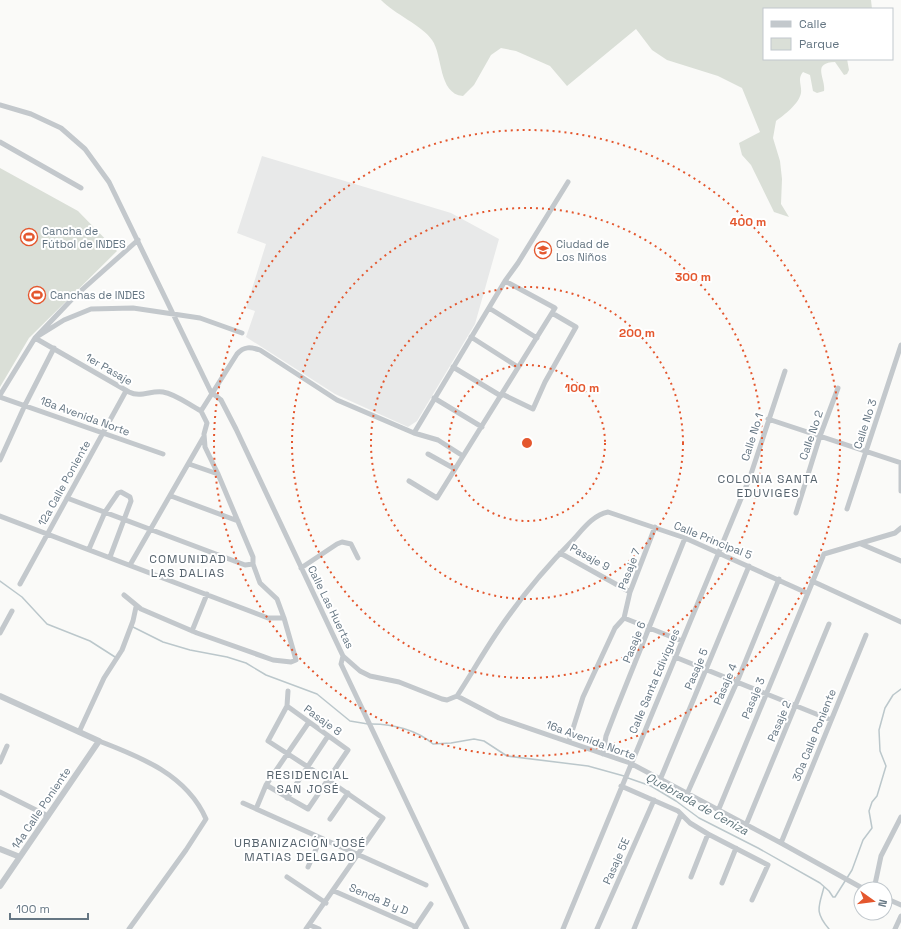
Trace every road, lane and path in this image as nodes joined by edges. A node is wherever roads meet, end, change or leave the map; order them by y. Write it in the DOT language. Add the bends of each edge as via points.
graph roads {
  1 [pos="0,105"];
  2 [pos="0,142"];
  3 [pos="568,182"];
  4 [pos="81,188"];
  5 [pos="138,240"];
  6 [pos="505,281"];
  7 [pos="489,308"];
  8 [pos="552,313"];
  9 [pos="174,314"];
  10 [pos="242,332"];
  11 [pos="471,337"];
  12 [pos="35,338"];
  13 [pos="536,338"];
  14 [pos="901,345"];
  15 [pos="54,348"];
  16 [pos="453,367"];
  17 [pos="518,367"];
  18 [pos="785,371"];
  19 [pos="838,388"];
  20 [pos="126,391"];
  21 [pos="211,392"];
  22 [pos="501,395"];
  23 [pos="0,396"];
  24 [pos="434,398"];
  25 [pos="25,405"];
  26 [pos="201,411"];
  27 [pos="768,419"];
  28 [pos="482,427"];
  29 [pos="103,433"];
  30 [pos="414,433"];
  31 [pos="820,436"];
  32 [pos="203,437"];
  33 [pos="866,452"];
  34 [pos="163,454"];
  35 [pos="428,454"];
  36 [pos="464,456"];
  37 [pos="0,460"];
  38 [pos="189,464"];
  39 [pos="901,464"];
  40 [pos="455,470"];
  41 [pos="218,474"];
  42 [pos="409,481"];
  43 [pos="901,491"];
  44 [pos="171,496"];
  45 [pos="68,498"];
  46 [pos="847,509"];
  47 [pos="105,512"];
  48 [pos="796,513"];
  49 [pos="0,516"];
  50 [pos="124,520"];
  51 [pos="238,521"];
  52 [pos="655,528"];
  53 [pos="901,528"];
  54 [pos="150,530"];
  55 [pos="48,533"];
  56 [pos="685,538"];
  57 [pos="861,544"];
  58 [pos="89,549"];
  59 [pos="718,552"];
  60 [pos="560,553"];
  61 [pos="110,557"];
  62 [pos="358,558"];
  63 [pos="901,561"];
  64 [pos="253,564"];
  65 [pos="130,565"];
  66 [pos="749,566"];
  67 [pos="301,568"];
  68 [pos="779,579"];
  69 [pos="812,581"];
  70 [pos="20,584"];
  71 [pos="630,592"];
  72 [pos="807,593"];
  73 [pos="207,594"];
  74 [pos="124,595"];
  75 [pos="136,607"];
  76 [pos="12,611"];
  77 [pos="284,618"];
  78 [pos="624,618"];
  79 [pos="901,622"];
  80 [pos="830,624"];
  81 [pos="650,628"];
  82 [pos="192,631"];
  83 [pos="0,633"];
  84 [pos="866,635"];
  85 [pos="682,641"];
  86 [pos="343,656"];
  87 [pos="675,657"];
  88 [pos="707,669"];
  89 [pos="737,682"];
  90 [pos="288,690"];
  91 [pos="766,694"];
  92 [pos="0,696"];
  93 [pos="456,696"];
  94 [pos="287,706"];
  95 [pos="796,706"];
  96 [pos="831,720"];
  97 [pos="309,722"];
  98 [pos="79,732"];
  99 [pos="328,736"];
  100 [pos="99,741"];
  101 [pos="569,741"];
  102 [pos="7,746"];
  103 [pos="288,753"];
  104 [pos="603,754"];
  105 [pos="0,762"];
  106 [pos="630,763"];
  107 [pos="308,766"];
  108 [pos="328,780"];
  109 [pos="660,780"];
  110 [pos="266,785"];
  111 [pos="621,786"];
  112 [pos="0,792"];
  113 [pos="348,793"];
  114 [pos="687,794"];
  115 [pos="287,798"];
  116 [pos="654,800"];
  117 [pos="243,803"];
  118 [pos="256,809"];
  119 [pos="718,811"];
  120 [pos="681,814"];
  121 [pos="48,816"];
  122 [pos="330,819"];
  123 [pos="901,819"];
  124 [pos="746,825"];
  125 [pos="708,834"];
  126 [pos="321,838"];
  127 [pos="781,843"];
  128 [pos="736,848"];
  129 [pos="0,849"];
  130 [pos="358,855"];
  131 [pos="20,857"];
  132 [pos="308,867"];
  133 [pos="287,877"];
  134 [pos="691,877"];
  135 [pos="876,881"];
  136 [pos="722,883"];
  137 [pos="853,884"];
  138 [pos="426,885"];
  139 [pos="0,886"];
  140 [pos="334,891"];
  141 [pos="752,900"];
  142 [pos="326,903"];
  143 [pos="431,904"];
  144 [pos="901,916"];
  145 [pos="308,927"];
  146 [pos="415,928"];
  147 [pos="129,929"];
  148 [pos="319,929"];
  149 [pos="467,929"];
  150 [pos="563,929"];
  151 [pos="597,929"];
  152 [pos="634,929"];
  153 [pos="895,929"];
  1 -- 5 [label="street, Calle Las Huertas" via="61,128 85,149 109,182"];
  2 -- 4 [label="street"];
  3 -- 6 [label="street"];
  5 -- 9 [label="street, Calle Las Huertas"];
  5 -- 12 [label="street" via="75,296"];
  6 -- 7 [label="street"];
  6 -- 8 [label="street" via="555,308"];
  7 -- 11 [label="street"];
  7 -- 13 [label="street"];
  8 -- 13 [label="street"];
  8 -- 22 [label="street" via="576,327 548,376 533,409"];
  9 -- 10 [label="street" via="200,318"];
  9 -- 12 [label="street" via="133,308 91,309 64,320"];
  9 -- 21 [label="street, Calle Las Huertas"];
  11 -- 16 [label="street"];
  11 -- 17 [label="street"];
  12 -- 15 [label="street, 1er Pasaje"];
  12 -- 23 [label="street"];
  13 -- 17 [label="street"];
  14 -- 33 [label="street, Calle No 3"];
  15 -- 20 [label="street, 1er Pasaje"];
  15 -- 25 [label="street"];
  16 -- 22 [label="street"];
  16 -- 24 [label="street"];
  17 -- 22 [label="street"];
  18 -- 27 [label="street, Calle No 1"];
  19 -- 31 [label="street, Calle No 2"];
  20 -- 26 [label="street, 1er Pasaje" via="141,395 156,392 169,394"];
  20 -- 29 [label="street, 12a Calle Poniente"];
  21 -- 26 [label="street"];
  21 -- 30 [label="street" via="240,350 253,348 337,400"];
  21 -- 67 [label="street, Calle Las Huertas" via="221,400 236,429"];
  22 -- 28 [label="street"];
  23 -- 25 [label="street, 18a Avenida Norte"];
  24 -- 28 [label="street"];
  24 -- 30 [label="street"];
  25 -- 29 [label="street, 18a Avenida Norte"];
  25 -- 37 [label="street"];
  26 -- 32 [label="street" via="207,423"];
  27 -- 31 [label="street"];
  27 -- 59 [label="street, Calle No 1" via="750,477"];
  28 -- 36 [label="street"];
  29 -- 34 [label="street, 18a Avenida Norte"];
  29 -- 45 [label="street, 12a Calle Poniente"];
  30 -- 36 [label="street" via="438,440"];
  31 -- 33 [label="street"];
  31 -- 48 [label="street, Calle No 2"];
  32 -- 38 [label="street"];
  32 -- 41 [label="street"];
  33 -- 39 [label="street"];
  33 -- 46 [label="street, Calle No 3"];
  35 -- 40 [label="street"];
  36 -- 40 [label="street"];
  38 -- 41 [label="street"];
  38 -- 44 [label="street"];
  39 -- 43 [label="street"];
  40 -- 42 [label="street" via="437,498"];
  41 -- 51 [label="street"];
  44 -- 51 [label="street"];
  44 -- 54 [label="street"];
  45 -- 47 [label="street"];
  45 -- 55 [label="street, 12a Calle Poniente"];
  47 -- 50 [label="street"];
  47 -- 50 [label="street" via="121,492 130,497 131,501"];
  47 -- 58 [label="street"];
  49 -- 55 [label="street"];
  50 -- 54 [label="street"];
  50 -- 61 [label="street"];
  51 -- 64 [label="street" via="253,557"];
  52 -- 56 [label="street, Calle Principal 5"];
  52 -- 60 [label="street, Calle Principal 5" via="608,512 599,514"];
  52 -- 71 [label="street, Pasaje 7"];
  53 -- 57 [label="street"];
  54 -- 64 [label="street" via="245,565"];
  54 -- 65 [label="street"];
  55 -- 58 [label="street"];
  55 -- 70 [label="street, 12a Calle Poniente"];
  56 -- 59 [label="street, Calle Principal 5"];
  56 -- 81 [label="street, Pasaje 6"];
  57 -- 63 [label="street"];
  57 -- 69 [label="street, Pasaje 3" via="824,554"];
  58 -- 61 [label="street"];
  59 -- 66 [label="street, Calle Principal 5"];
  59 -- 85 [label="street, Calle Santa Edivigues"];
  60 -- 71 [label="street, Pasaje 9"];
  60 -- 93 [label="street" via="496,633"];
  61 -- 65 [label="street"];
  62 -- 67 [label="street" via="351,544 342,542"];
  64 -- 77 [label="street" via="260,583 277,599"];
  65 -- 73 [label="street"];
  66 -- 68 [label="street, Calle Principal 5"];
  66 -- 88 [label="street, Pasaje 5"];
  67 -- 86 [label="street, Calle Las Huertas"];
  68 -- 72 [label="street, Calle Principal 5"];
  68 -- 89 [label="street, Pasaje 4"];
  69 -- 72 [label="street, Pasaje 3"];
  69 -- 79 [label="street"];
  71 -- 78 [label="street, Pasaje 7"];
  72 -- 91 [label="street, Pasaje 3"];
  73 -- 77 [label="street" via="268,618"];
  73 -- 82 [label="street"];
  74 -- 75 [label="street"];
  75 -- 82 [label="street"];
  75 -- 98 [label="street" via="122,650 104,678"];
  76 -- 83 [label="street"];
  77 -- 82 [label="street" via="296,660 291,662 259,656"];
  78 -- 81 [label="street"];
  78 -- 101 [label="street" via="615,628 583,697"];
  80 -- 95 [label="street, Pasaje 2"];
  81 -- 85 [label="street"];
  81 -- 104 [label="street, Pasaje 6" via="606,736"];
  84 -- 96 [label="street, 30a Calle Poniente"];
  85 -- 87 [label="street, Calle Santa Edivigues"];
  86 -- 93 [label="street, Calle Las Huertas" via="370,676 403,683 442,699 447,700"];
  86 -- 149 [label="street" via="342,664"];
  87 -- 88 [label="street"];
  87 -- 106 [label="street, Calle Santa Edivigues"];
  88 -- 89 [label="street"];
  88 -- 109 [label="street, Pasaje 5"];
  89 -- 91 [label="street"];
  89 -- 114 [label="street, Pasaje 4"];
  90 -- 94 [label="street"];
  91 -- 95 [label="street"];
  91 -- 119 [label="street, Pasaje 3"];
  92 -- 98 [label="street"];
  93 -- 101 [label="street, 16a Avenida Norte" via="498,718"];
  94 -- 97 [label="street, Pasaje 8"];
  94 -- 103 [label="street" via="268,741"];
  95 -- 96 [label="street"];
  95 -- 124 [label="street, Pasaje 2"];
  96 -- 127 [label="street, 30a Calle Poniente"];
  97 -- 99 [label="street, Pasaje 8"];
  97 -- 103 [label="street"];
  98 -- 100 [label="street"];
  99 -- 107 [label="street"];
  99 -- 108 [label="street, Pasaje 8" via="348,750"];
  100 -- 121 [label="street, 14a Calle Poniente"];
  100 -- 147 [label="street" via="130,753 180,782 193,796 206,819"];
  101 -- 104 [label="street, 16a Avenida Norte"];
  102 -- 105 [label="street"];
  103 -- 107 [label="street"];
  103 -- 110 [label="street"];
  104 -- 106 [label="street, 16a Avenida Norte"];
  106 -- 109 [label="street, 16a Avenida Norte"];
  106 -- 111 [label="street, Calle Santa Edivigues"];
  107 -- 108 [label="street"];
  107 -- 115 [label="street"];
  108 -- 113 [label="street"];
  108 -- 115 [label="street" via="308,809"];
  109 -- 114 [label="street, 16a Avenida Norte"];
  110 -- 115 [label="street"];
  110 -- 118 [label="street"];
  111 -- 116 [label="street"];
  111 -- 150 [label="street, Calle Santa Edivigues"];
  112 -- 121 [label="street"];
  113 -- 122 [label="street"];
  113 -- 130 [label="street" via="383,818"];
  114 -- 119 [label="street, 16a Avenida Norte"];
  116 -- 120 [label="street"];
  116 -- 151 [label="street, Pasaje 5E"];
  117 -- 118 [label="street"];
  118 -- 126 [label="street"];
  119 -- 124 [label="street, 16a Avenida Norte"];
  120 -- 125 [label="street"];
  120 -- 152 [label="street"];
  121 -- 131 [label="street, 14a Calle Poniente"];
  123 -- 135 [label="street" via="881,856"];
  124 -- 127 [label="street, 16a Avenida Norte"];
  125 -- 128 [label="street"];
  125 -- 134 [label="street"];
  126 -- 130 [label="street"];
  126 -- 132 [label="street"];
  127 -- 137 [label="street, 16a Avenida Norte"];
  128 -- 136 [label="street"];
  128 -- 141 [label="street" via="768,865"];
  129 -- 131 [label="street"];
  130 -- 138 [label="street"];
  130 -- 140 [label="street"];
  131 -- 139 [label="street, 14a Calle Poniente"];
  133 -- 142 [label="street"];
  140 -- 142 [label="street"];
  140 -- 146 [label="street, Senda B y D"];
  142 -- 145 [label="street"];
  143 -- 146 [label="street"];
  144 -- 153 [label="street"];
  145 -- 148 [label="street"];
}
